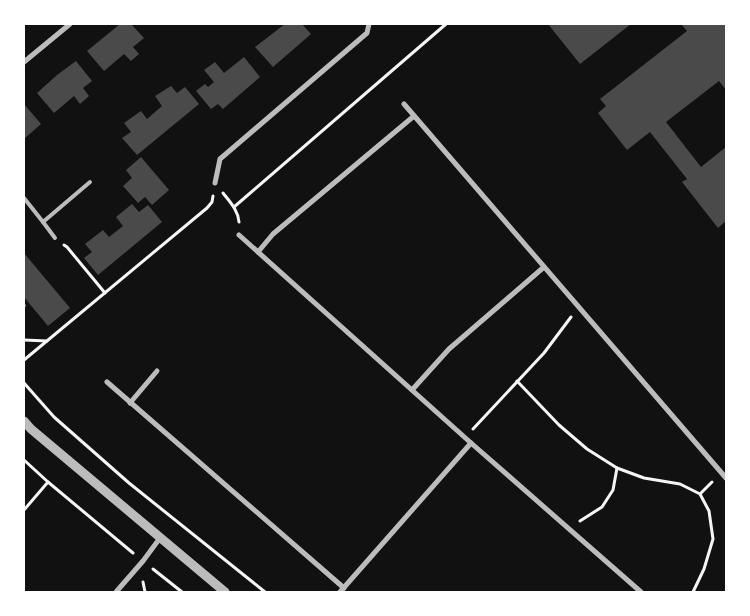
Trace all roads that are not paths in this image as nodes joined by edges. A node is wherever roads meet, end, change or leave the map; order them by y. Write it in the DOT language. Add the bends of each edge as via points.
graph roads {
  1 [pos="70,24"];
  2 [pos="369,24"];
  3 [pos="24,62"];
  4 [pos="404,104"];
  5 [pos="414,116"];
  6 [pos="90,182"];
  7 [pos="215,183"];
  8 [pos="24,198"];
  9 [pos="43,222"];
  10 [pos="239,235"];
  11 [pos="56,238"];
  12 [pos="258,252"];
  13 [pos="544,267"];
  14 [pos="157,371"];
  15 [pos="107,382"];
  16 [pos="412,390"];
  17 [pos="130,403"];
  18 [pos="24,421"];
  19 [pos="471,443"];
  20 [pos="726,478"];
  21 [pos="160,538"];
  22 [pos="342,590"];
  23 [pos="116,592"];
  24 [pos="225,592"];
  25 [pos="641,592"];
  1 -- 3 [label="street"];
  2 -- 7 [label="street" via="367,33 220,158"];
  4 -- 5 [label="street"];
  5 -- 12 [label="street" via="273,234"];
  5 -- 13 [label="street"];
  6 -- 9 [label="lane"];
  8 -- 9 [label="lane"];
  9 -- 11 [label="lane"];
  10 -- 12 [label="street"];
  12 -- 16 [label="street"];
  13 -- 16 [label="street" via="449,349"];
  13 -- 20 [label="street"];
  14 -- 17 [label="street"];
  15 -- 17 [label="street"];
  16 -- 19 [label="street"];
  17 -- 22 [label="street"];
  18 -- 21 [label="street"];
  19 -- 22 [label="street"];
  19 -- 25 [label="street"];
  21 -- 23 [label="street"];
  21 -- 24 [label="street"];
}
